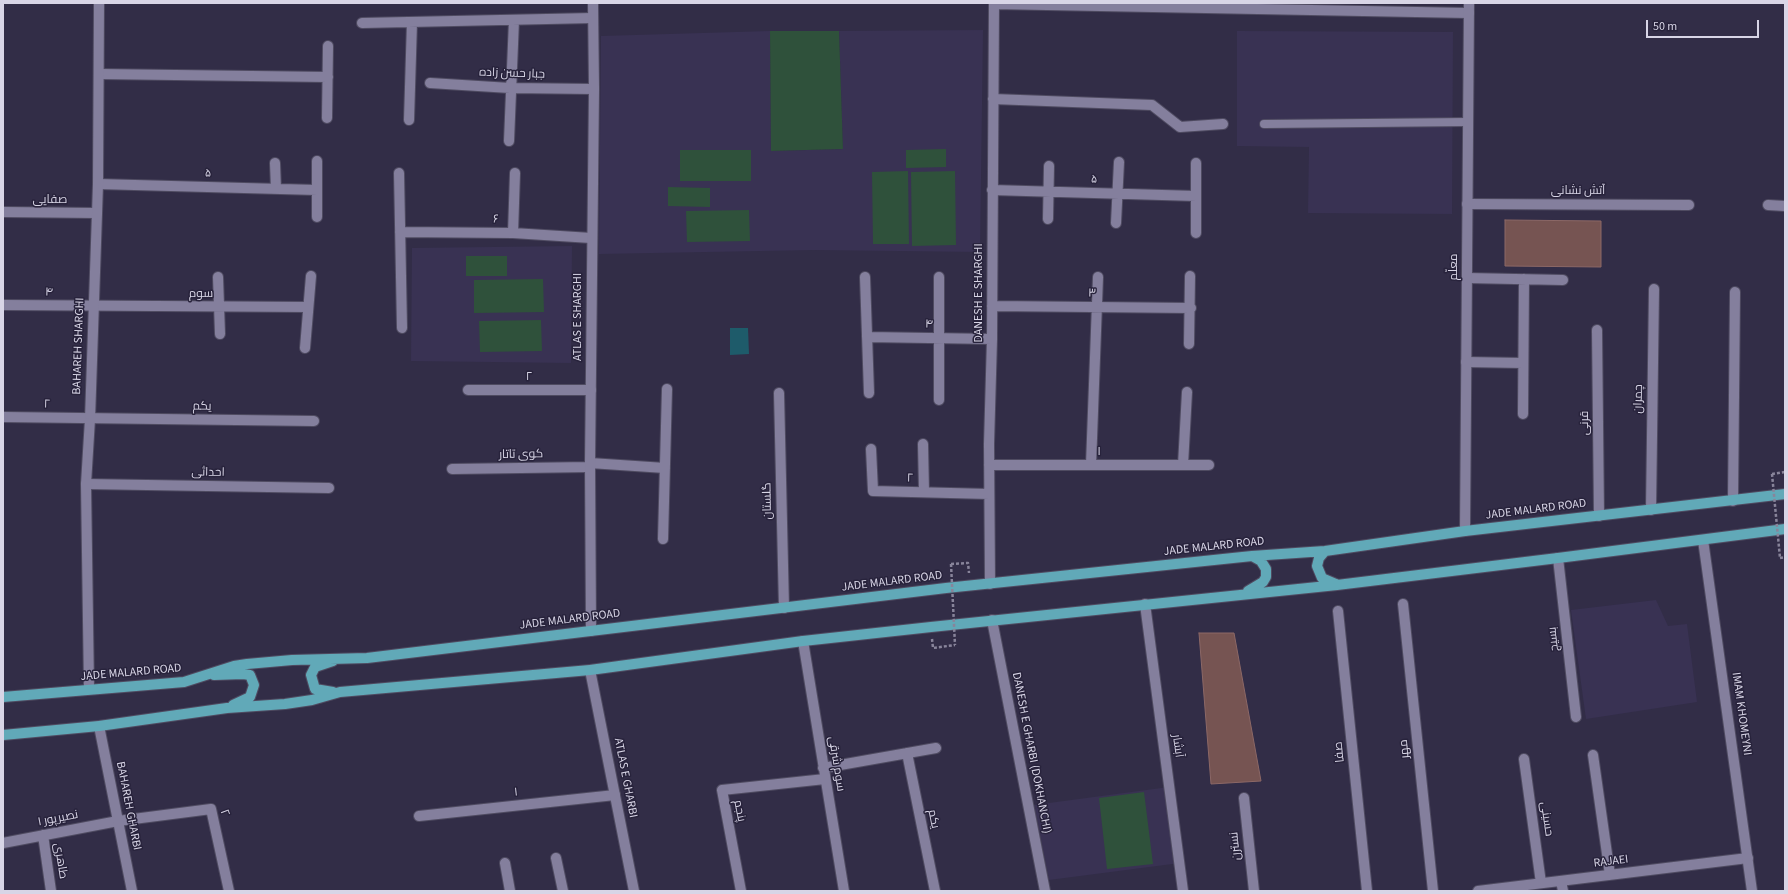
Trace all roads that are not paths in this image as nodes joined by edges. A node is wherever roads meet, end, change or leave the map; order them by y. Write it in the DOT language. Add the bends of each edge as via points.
graph roads {
  1 [pos="99,3"];
  2 [pos="592,3"];
  3 [pos="994,4"];
  4 [pos="1069,4"];
  5 [pos="1469,8"];
  6 [pos="593,18"];
  7 [pos="514,20"];
  8 [pos="412,22"];
  9 [pos="362,23"];
  10 [pos="328,46"];
  11 [pos="99,74"];
  12 [pos="328,77"];
  13 [pos="430,83"];
  14 [pos="510,88"];
  15 [pos="594,89"];
  16 [pos="993,99"];
  17 [pos="327,118"];
  18 [pos="409,120"];
  19 [pos="1468,122"];
  20 [pos="1223,124"];
  21 [pos="1264,124"];
  22 [pos="509,141"];
  23 [pos="317,161"];
  24 [pos="1118,162"];
  25 [pos="276,163"];
  26 [pos="1196,163"];
  27 [pos="1049,166"];
  28 [pos="399,173"];
  29 [pos="515,173"];
  30 [pos="98,184"];
  31 [pos="276,189"];
  32 [pos="317,190"];
  33 [pos="992,190"];
  34 [pos="1048,192"];
  35 [pos="1117,194"];
  36 [pos="1196,196"];
  37 [pos="1467,204"];
  38 [pos="1689,205"];
  39 [pos="1768,205"];
  40 [pos="1785,206"];
  41 [pos="3,212"];
  42 [pos="96,213"];
  43 [pos="317,217"];
  44 [pos="1048,219"];
  45 [pos="1116,223"];
  46 [pos="400,232"];
  47 [pos="514,233"];
  48 [pos="1196,233"];
  49 [pos="592,238"];
  50 [pos="311,276"];
  51 [pos="865,276"];
  52 [pos="1190,276"];
  53 [pos="218,277"];
  54 [pos="939,277"];
  55 [pos="1098,278"];
  56 [pos="1467,278"];
  57 [pos="1524,279"];
  58 [pos="1563,280"];
  59 [pos="1654,289"];
  60 [pos="1735,292"];
  61 [pos="3,305"];
  62 [pos="992,306"];
  63 [pos="94,307"];
  64 [pos="308,307"];
  65 [pos="1099,307"];
  66 [pos="219,308"];
  67 [pos="1191,308"];
  68 [pos="402,328"];
  69 [pos="1598,330"];
  70 [pos="220,334"];
  71 [pos="867,337"];
  72 [pos="938,338"];
  73 [pos="992,339"];
  74 [pos="1189,344"];
  75 [pos="305,348"];
  76 [pos="1466,362"];
  77 [pos="1524,363"];
  78 [pos="667,389"];
  79 [pos="468,390"];
  80 [pos="591,390"];
  81 [pos="1187,392"];
  82 [pos="869,393"];
  83 [pos="779,394"];
  84 [pos="939,400"];
  85 [pos="1524,414"];
  86 [pos="3,416"];
  87 [pos="90,419"];
  88 [pos="314,421"];
  89 [pos="923,444"];
  90 [pos="871,449"];
  91 [pos="590,465"];
  92 [pos="989,465"];
  93 [pos="1091,465"];
  94 [pos="1183,465"];
  95 [pos="1209,465"];
  96 [pos="665,468"];
  97 [pos="452,469"];
  98 [pos="86,484"];
  99 [pos="329,488"];
  100 [pos="924,492"];
  101 [pos="989,494"];
  102 [pos="1785,494"];
  103 [pos="1734,501"];
  104 [pos="1650,510"];
  105 [pos="1599,516"];
  106 [pos="1785,529"];
  107 [pos="1465,531"];
  108 [pos="664,539"];
  109 [pos="1703,540"];
  110 [pos="1325,551"];
  111 [pos="1252,556"];
  112 [pos="1558,558"];
  113 [pos="990,584"];
  114 [pos="1337,585"];
  115 [pos="1242,594"];
  116 [pos="1145,604"];
  117 [pos="1403,604"];
  118 [pos="784,608"];
  119 [pos="1338,611"];
  120 [pos="992,620"];
  121 [pos="591,631"];
  122 [pos="803,641"];
  123 [pos="341,658"];
  124 [pos="590,670"];
  125 [pos="209,675"];
  126 [pos="89,689"];
  127 [pos="340,692"];
  128 [pos="3,697"];
  129 [pos="227,708"];
  130 [pos="1576,717"];
  131 [pos="99,726"];
  132 [pos="3,735"];
  133 [pos="936,748"];
  134 [pos="907,753"];
  135 [pos="1593,755"];
  136 [pos="1524,759"];
  137 [pos="824,768"];
  138 [pos="826,779"];
  139 [pos="615,795"];
  140 [pos="1244,798"];
  141 [pos="419,816"];
  142 [pos="118,821"];
  143 [pos="43,836"];
  144 [pos="3,843"];
  145 [pos="556,858"];
  146 [pos="1748,858"];
  147 [pos="505,862"];
  148 [pos="1610,875"];
  149 [pos="1541,883"];
  150 [pos="1562,886"];
  151 [pos="51,891"];
  152 [pos="132,891"];
  153 [pos="229,891"];
  154 [pos="510,891"];
  155 [pos="563,891"];
  156 [pos="634,891"];
  157 [pos="741,891"];
  158 [pos="844,891"];
  159 [pos="934,891"];
  160 [pos="1045,891"];
  161 [pos="1183,891"];
  162 [pos="1254,891"];
  163 [pos="1367,891"];
  164 [pos="1433,891"];
  165 [pos="1478,891"];
  166 [pos="1752,891"];
  1 -- 11 [label="street, BAHAREH SHARGHI"];
  2 -- 6 [label="street, ATLAS E SHARGHI"];
  3 -- 4 [label="street"];
  3 -- 16 [label="street, DANESH E SHARGHI"];
  4 -- 5 [label="street"];
  5 -- 19 [label="street, معلّم"];
  6 -- 7 [label="street"];
  6 -- 15 [label="street, ATLAS E SHARGHI"];
  7 -- 8 [label="street"];
  7 -- 14 [label="street"];
  8 -- 9 [label="street"];
  8 -- 18 [label="street"];
  10 -- 12 [label="street"];
  11 -- 12 [label="street"];
  11 -- 30 [label="street, BAHAREH SHARGHI"];
  12 -- 17 [label="street"];
  13 -- 14 [label="street, جبار حسن زاده"];
  14 -- 15 [label="street, جبار حسن زاده"];
  14 -- 22 [label="street"];
  15 -- 49 [label="street, ATLAS E SHARGHI"];
  16 -- 20 [label="street" via="1152,106 1180,126"];
  16 -- 33 [label="street, DANESH E SHARGHI"];
  19 -- 21 [label="lane"];
  19 -- 37 [label="street, معلّم"];
  23 -- 32 [label="street"];
  24 -- 35 [label="street"];
  25 -- 31 [label="street"];
  26 -- 36 [label="street"];
  27 -- 34 [label="street"];
  28 -- 46 [label="street"];
  29 -- 47 [label="street"];
  30 -- 31 [label="street, ۵"];
  30 -- 42 [label="street, BAHAREH SHARGHI"];
  31 -- 32 [label="street, ۵"];
  32 -- 43 [label="street"];
  33 -- 34 [label="street, ۵"];
  33 -- 62 [label="street, DANESH E SHARGHI"];
  34 -- 35 [label="street, ۵"];
  34 -- 44 [label="street"];
  35 -- 36 [label="street, ۵"];
  35 -- 45 [label="street"];
  36 -- 48 [label="street"];
  37 -- 38 [label="street, آتش نشانی"];
  37 -- 56 [label="street, معلّم"];
  39 -- 40 [label="street"];
  41 -- 42 [label="street, صفایی"];
  42 -- 63 [label="street, BAHAREH SHARGHI"];
  46 -- 47 [label="street, ۶"];
  46 -- 68 [label="street"];
  47 -- 49 [label="street, ۶"];
  49 -- 80 [label="street, ATLAS E SHARGHI"];
  50 -- 64 [label="street"];
  51 -- 71 [label="street"];
  52 -- 67 [label="street"];
  53 -- 66 [label="street"];
  54 -- 72 [label="street"];
  55 -- 65 [label="street"];
  56 -- 57 [label="street"];
  56 -- 76 [label="street, معلّم"];
  57 -- 58 [label="street"];
  57 -- 77 [label="street"];
  59 -- 104 [label="street, چمران"];
  60 -- 103 [label="street"];
  61 -- 63 [label="street, ۴"];
  62 -- 65 [label="street, ۳"];
  62 -- 73 [label="street, DANESH E SHARGHI"];
  63 -- 66 [label="street, سوم"];
  63 -- 87 [label="street, BAHAREH SHARGHI"];
  64 -- 66 [label="street, سوم"];
  64 -- 75 [label="street"];
  65 -- 67 [label="street, ۳"];
  65 -- 93 [label="street"];
  66 -- 70 [label="street"];
  67 -- 74 [label="street"];
  69 -- 105 [label="street, قرنی"];
  71 -- 72 [label="street, ۴"];
  71 -- 82 [label="street"];
  72 -- 73 [label="street, ۴"];
  72 -- 84 [label="street"];
  73 -- 92 [label="street, DANESH E SHARGHI"];
  76 -- 77 [label="street"];
  76 -- 107 [label="street, معلّم"];
  77 -- 85 [label="street"];
  78 -- 96 [label="street"];
  79 -- 80 [label="street, ۲"];
  80 -- 91 [label="street, ATLAS E SHARGHI"];
  81 -- 94 [label="street"];
  83 -- 118 [label="street, گلستان"];
  86 -- 87 [label="street, ۲"];
  87 -- 88 [label="street, یکم"];
  87 -- 98 [label="street, BAHAREH SHARGHI"];
  89 -- 100 [label="street"];
  90 -- 100 [label="street, ۲" via="873,491"];
  91 -- 96 [label="street, کوی تاتار"];
  91 -- 97 [label="street, کوی تاتار"];
  91 -- 121 [label="street, ATLAS E SHARGHI"];
  92 -- 93 [label="street, ۱"];
  92 -- 101 [label="street, DANESH E SHARGHI"];
  93 -- 94 [label="street, ۱"];
  94 -- 95 [label="street, ۱"];
  96 -- 108 [label="street"];
  98 -- 99 [label="street, احداثی"];
  98 -- 126 [label="street, BAHAREH SHARGHI"];
  100 -- 101 [label="street, ۲"];
  101 -- 113 [label="street, DANESH E SHARGHI"];
  102 -- 103 [label="main road, JADE MALARD ROAD"];
  103 -- 104 [label="main road, JADE MALARD ROAD"];
  104 -- 105 [label="main road, JADE MALARD ROAD"];
  105 -- 107 [label="main road, JADE MALARD ROAD"];
  106 -- 109 [label="main road"];
  107 -- 110 [label="main road, JADE MALARD ROAD"];
  109 -- 112 [label="main road"];
  109 -- 146 [label="street, IMAM KHOMEYNI"];
  110 -- 111 [label="main road, JADE MALARD ROAD"];
  110 -- 114 [label="main road" via="1317,566 1322,578"];
  111 -- 113 [label="main road, JADE MALARD ROAD"];
  111 -- 115 [label="main road" via="1261,561 1266,568 1266,577 1255,588"];
  112 -- 114 [label="main road"];
  112 -- 130 [label="street, بسیج"];
  113 -- 118 [label="main road, JADE MALARD ROAD"];
  114 -- 115 [label="main road"];
  115 -- 116 [label="main road"];
  116 -- 120 [label="main road"];
  116 -- 161 [label="street, آبشار"];
  117 -- 164 [label="street, مهر"];
  118 -- 121 [label="main road, JADE MALARD ROAD"];
  119 -- 163 [label="street, صفا"];
  120 -- 122 [label="main road"];
  120 -- 160 [label="street, DANESH E GHARBI (DOKHANCHI)"];
  121 -- 123 [label="main road, JADE MALARD ROAD" via="366,658"];
  122 -- 124 [label="main road"];
  122 -- 137 [label="street, سوم شرقی"];
  123 -- 125 [label="main road, JADE MALARD ROAD" via="247,664"];
  123 -- 127 [label="main road" via="315,668 311,675 316,689"];
  124 -- 127 [label="main road"];
  124 -- 139 [label="street, ATLAS E GHARBI"];
  125 -- 126 [label="main road, JADE MALARD ROAD" via="184,682"];
  125 -- 129 [label="main road" via="250,676 254,685 250,696"];
  126 -- 128 [label="main road, JADE MALARD ROAD"];
  127 -- 129 [label="main road" via="292,703"];
  129 -- 131 [label="main road"];
  131 -- 132 [label="main road"];
  131 -- 142 [label="street, BAHAREH GHARBI"];
  133 -- 134 [label="street"];
  134 -- 137 [label="street"];
  134 -- 159 [label="street, یکم"];
  135 -- 148 [label="street"];
  136 -- 149 [label="street, حسینی"];
  137 -- 138 [label="street, سوم شرقی"];
  138 -- 157 [label="street, پنجم" via="722,790"];
  138 -- 158 [label="street, سوم شرقی"];
  139 -- 141 [label="street, ۱"];
  139 -- 156 [label="street, ATLAS E GHARBI"];
  140 -- 162 [label="street, نسترن"];
  142 -- 143 [label="street, نصیرپور ۱"];
  142 -- 152 [label="street, BAHAREH GHARBI"];
  142 -- 153 [label="street, ۲" via="211,809"];
  143 -- 144 [label="street, نصیرپور ۱"];
  143 -- 151 [label="street, طاهری"];
  145 -- 155 [label="street"];
  146 -- 148 [label="street, RAJAEI"];
  146 -- 166 [label="street, IMAM KHOMEYNI"];
  147 -- 154 [label="street"];
  148 -- 150 [label="street, RAJAEI"];
  149 -- 150 [label="street, RAJAEI"];
  149 -- 165 [label="street, RAJAEI"];
}
